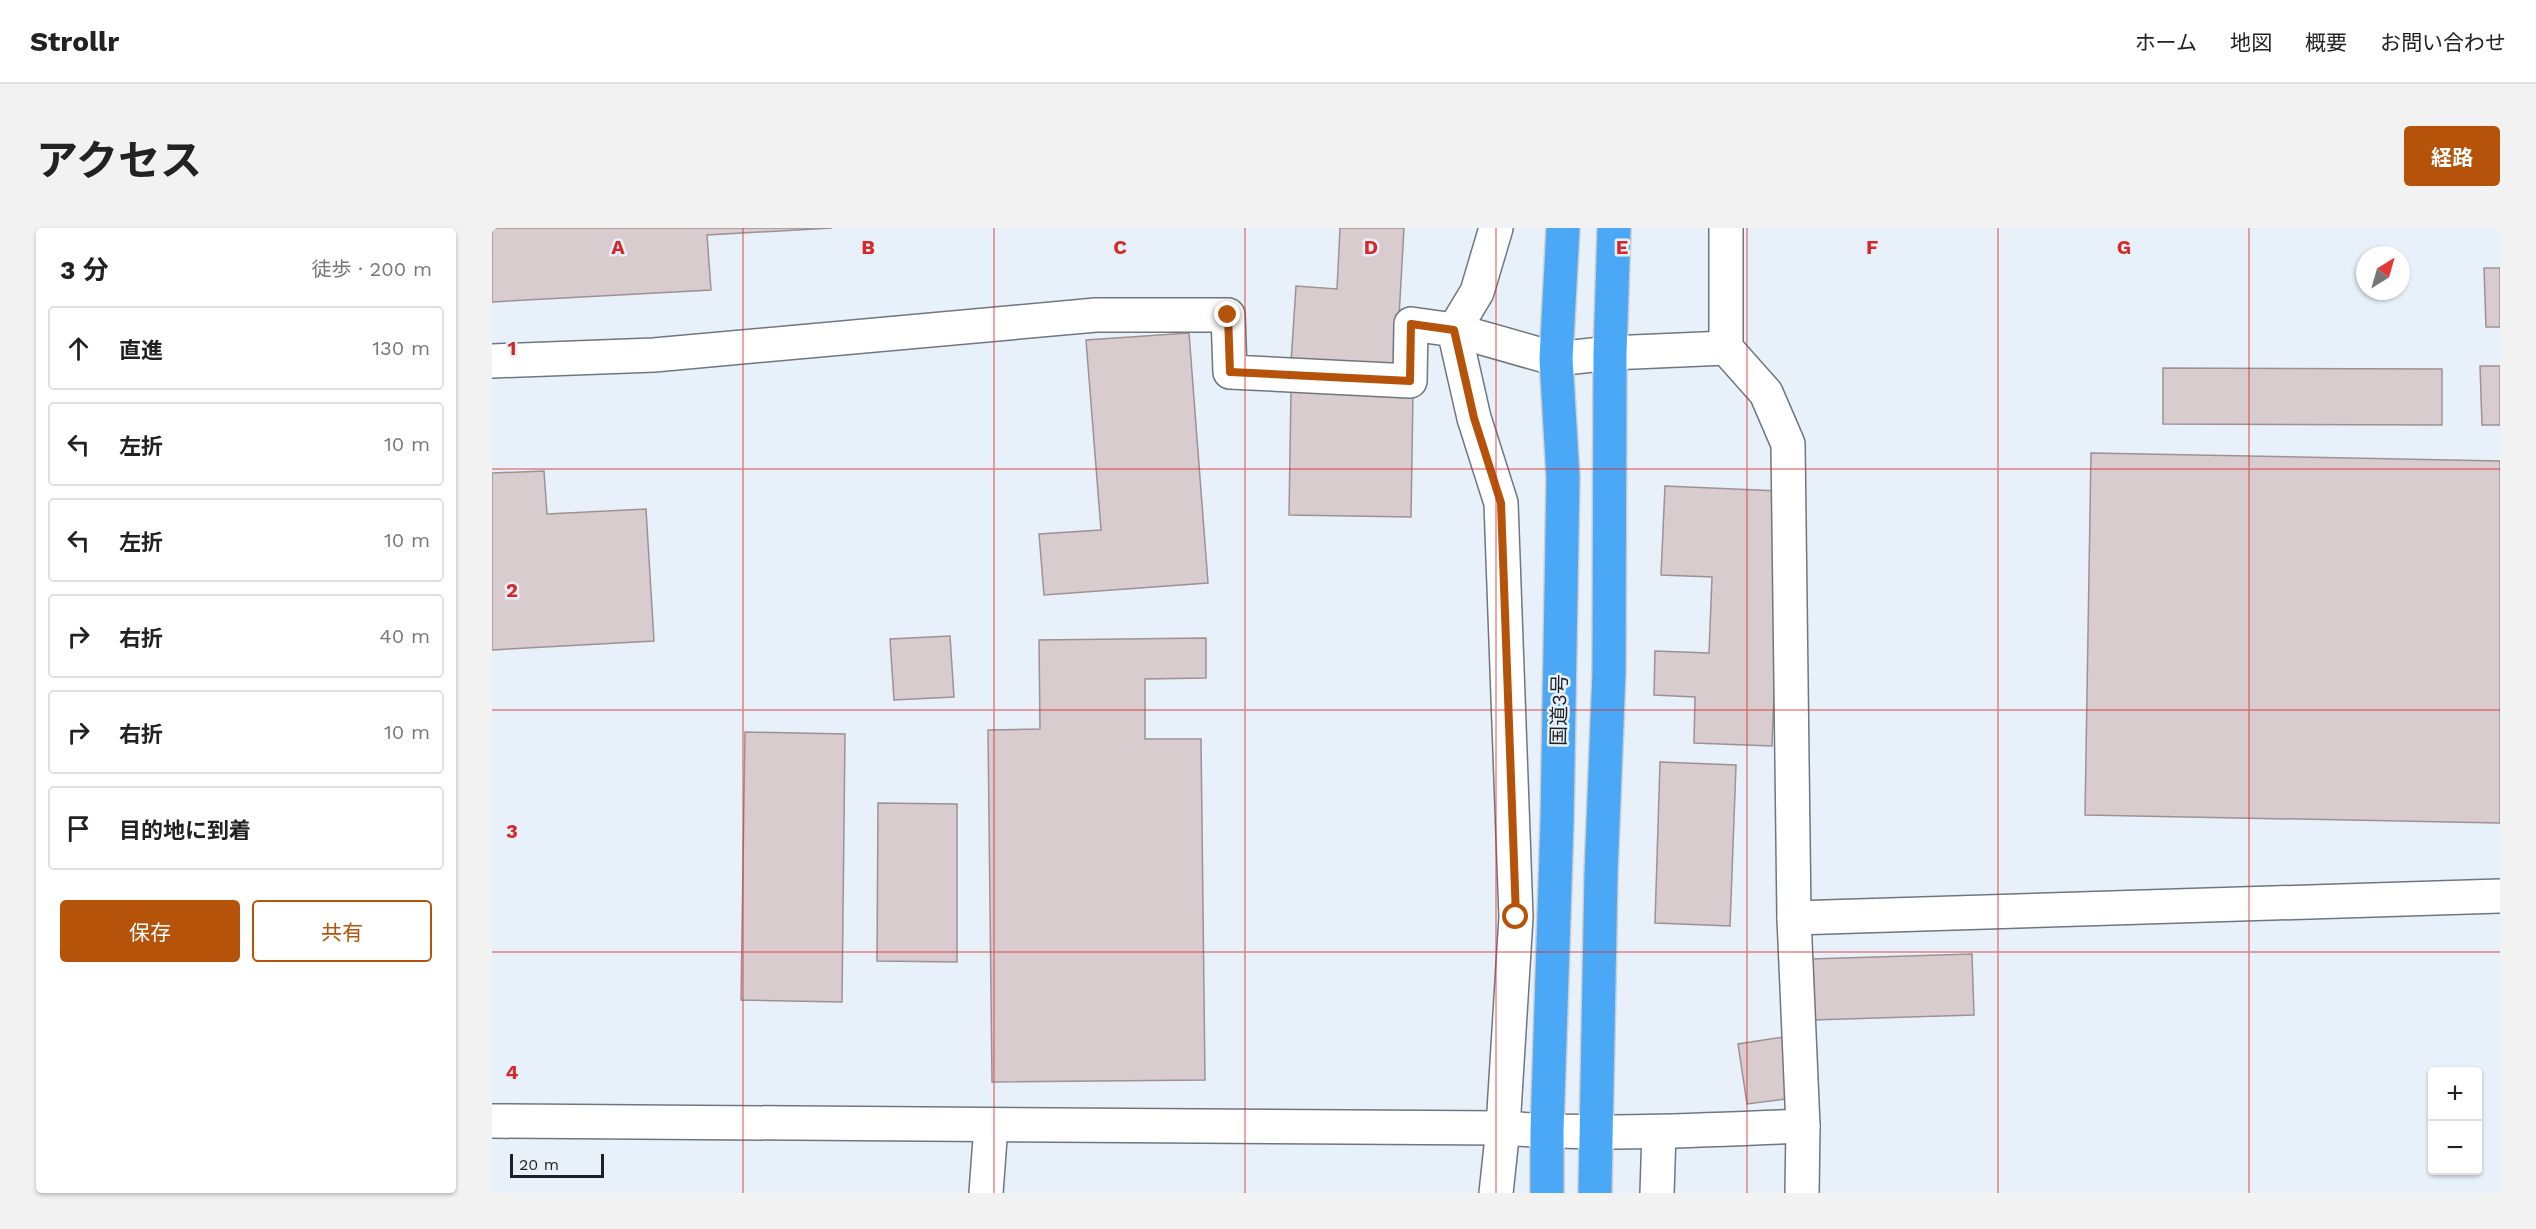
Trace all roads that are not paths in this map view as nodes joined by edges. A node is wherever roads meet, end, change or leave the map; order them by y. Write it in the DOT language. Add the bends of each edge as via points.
graph roads {
  1 [pos="1496,228"];
  2 [pos="1563,228"];
  3 [pos="1614,228"];
  4 [pos="1726,228"];
  5 [pos="1454,330"];
  6 [pos="1726,348"];
  7 [pos="1610,353"];
  8 [pos="1556,359"];
  9 [pos="492,361"];
  10 [pos="2500,896"];
  11 [pos="1794,918"];
  12 [pos="492,1121"];
  13 [pos="991,1125"];
  14 [pos="1803,1126"];
  15 [pos="1503,1128"];
  16 [pos="1546,1131"];
  17 [pos="1596,1131"];
  18 [pos="1659,1132"];
  19 [pos="986,1193"];
  20 [pos="1496,1193"];
  21 [pos="1547,1193"];
  22 [pos="1595,1193"];
  23 [pos="1657,1193"];
  24 [pos="1802,1193"];
  1 -- 5 [label="street" via="1477,292"];
  2 -- 8 [label="highway, 国道3号"];
  3 -- 7 [label="highway"];
  4 -- 6 [label="street"];
  5 -- 8 [label="street"];
  5 -- 9 [label="street" via="1411,324 1410,381 1230,372 1228,315 1096,315 654,355"];
  5 -- 15 [label="street" via="1474,418 1501,503 1516,917"];
  6 -- 7 [label="street"];
  6 -- 11 [label="street" via="1766,393 1788,444"];
  7 -- 8 [label="street"];
  7 -- 17 [label="highway" via="1608,672"];
  8 -- 16 [label="highway, 国道3号" via="1563,477"];
  10 -- 11 [label="street"];
  11 -- 14 [label="street"];
  12 -- 13 [label="street"];
  13 -- 15 [label="street"];
  13 -- 19 [label="street"];
  14 -- 18 [label="street"];
  14 -- 24 [label="street"];
  15 -- 16 [label="street"];
  15 -- 20 [label="street"];
  16 -- 17 [label="street"];
  16 -- 21 [label="highway, 国道3号"];
  17 -- 18 [label="street"];
  17 -- 22 [label="highway"];
  18 -- 23 [label="street"];
}
